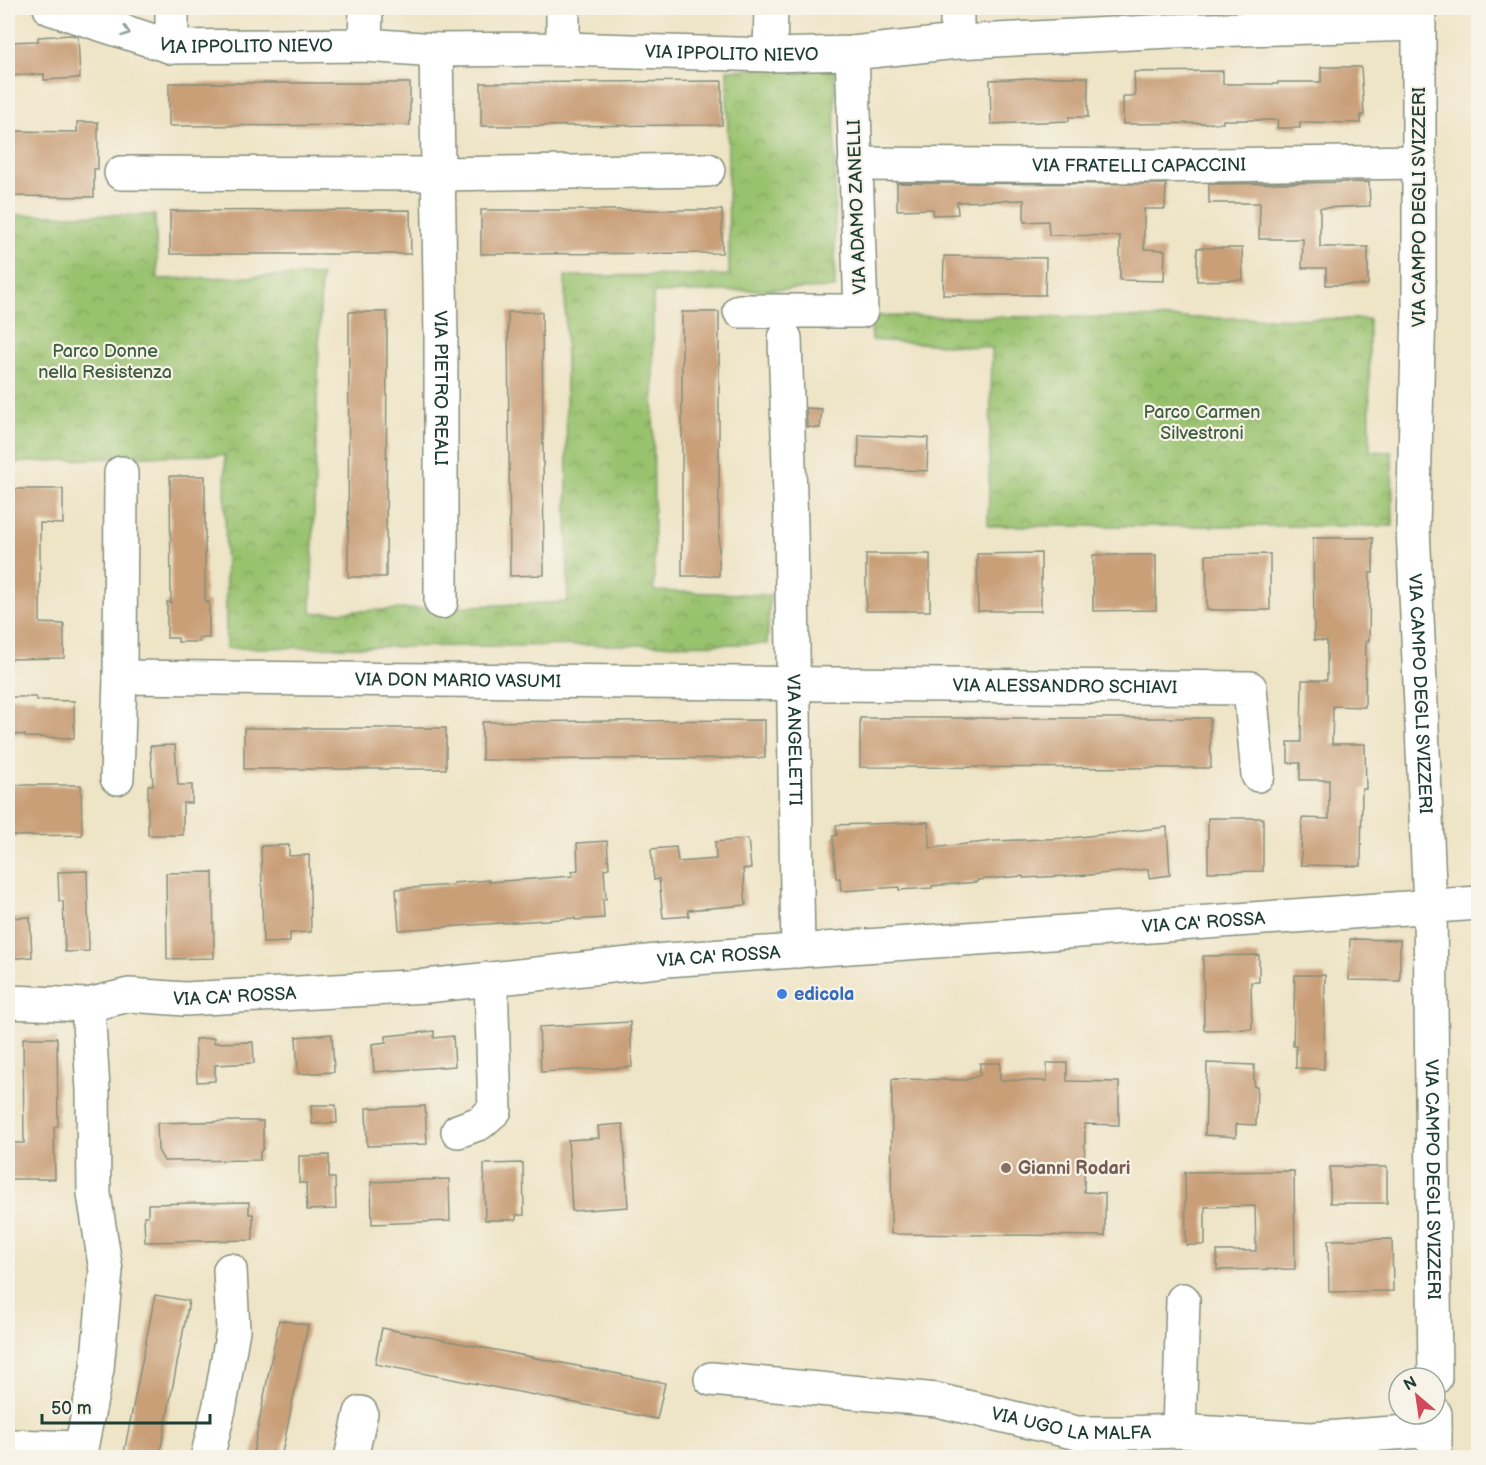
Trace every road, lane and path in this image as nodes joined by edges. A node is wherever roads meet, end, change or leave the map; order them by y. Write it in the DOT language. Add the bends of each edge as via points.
graph roads {
  1 [pos="50,8"];
  2 [pos="172,8"];
  3 [pos="366,8"];
  4 [pos="564,8"];
  5 [pos="771,8"];
  6 [pos="957,8"];
  7 [pos="1418,16"];
  8 [pos="1171,19"];
  9 [pos="957,42"];
  10 [pos="365,45"];
  11 [pos="172,47"];
  12 [pos="563,49"];
  13 [pos="436,50"];
  14 [pos="852,53"];
  15 [pos="770,55"];
  16 [pos="1420,162"];
  17 [pos="855,164"];
  18 [pos="708,170"];
  19 [pos="121,173"];
  20 [pos="439,174"];
  21 [pos="740,311"];
  22 [pos="785,339"];
  23 [pos="122,473"];
  24 [pos="441,602"];
  25 [pos="120,677"];
  26 [pos="793,683"];
  27 [pos="1257,775"];
  28 [pos="117,778"];
  29 [pos="1479,903"];
  30 [pos="1430,906"];
  31 [pos="798,951"];
  32 [pos="491,979"];
  33 [pos="8,1002"];
  34 [pos="88,1005"];
  35 [pos="458,1131"];
  36 [pos="230,1270"];
  37 [pos="1183,1300"];
  38 [pos="1435,1366"];
  39 [pos="711,1379"];
  40 [pos="361,1413"];
  41 [pos="1179,1431"];
  42 [pos="1435,1434"];
  43 [pos="1075,1445"];
  44 [pos="8,1446"];
  45 [pos="80,1453"];
  46 [pos="207,1458"];
  47 [pos="351,1458"];
  1 -- 11 [label="street, VIA IPPOLITO NIEVO, one-way"];
  2 -- 11 [label="street"];
  3 -- 10 [label="street"];
  4 -- 12 [label="street"];
  5 -- 15 [label="street"];
  6 -- 9 [label="street"];
  7 -- 8 [label="street, VIA IPPOLITO NIEVO"];
  7 -- 16 [label="street, VIA CAMPO DEGLI SVIZZERI"];
  8 -- 9 [label="street, VIA IPPOLITO NIEVO"];
  9 -- 14 [label="street, VIA IPPOLITO NIEVO"];
  10 -- 11 [label="street, VIA IPPOLITO NIEVO"];
  10 -- 13 [label="street, VIA IPPOLITO NIEVO"];
  12 -- 13 [label="street, VIA IPPOLITO NIEVO"];
  12 -- 15 [label="street, VIA IPPOLITO NIEVO"];
  13 -- 20 [label="street, VIA PIETRO REALI"];
  14 -- 15 [label="street, VIA IPPOLITO NIEVO"];
  14 -- 17 [label="street, VIA ADAMO ZANELLI"];
  16 -- 17 [label="street, VIA FRATELLI CAPACCINI" via="1147,166"];
  16 -- 30 [label="street, VIA CAMPO DEGLI SVIZZERI" via="1413,527"];
  17 -- 21 [label="street, VIA ADAMO ZANELLI" via="861,311"];
  18 -- 20 [label="street"];
  19 -- 20 [label="street"];
  20 -- 24 [label="street, VIA PIETRO REALI"];
  22 -- 26 [label="street, VIA ANGELETTI"];
  23 -- 25 [label="street"];
  25 -- 26 [label="street, VIA DON MARIO VASUMI"];
  25 -- 28 [label="street"];
  26 -- 27 [label="street, VIA ALESSANDRO SCHIAVI" via="1250,688"];
  26 -- 31 [label="street, VIA ANGELETTI"];
  29 -- 30 [label="street, VIA CA' ROSSA"];
  30 -- 31 [label="street, VIA CA' ROSSA"];
  30 -- 38 [label="street, VIA CAMPO DEGLI SVIZZERI"];
  31 -- 32 [label="street, VIA CA' ROSSA" via="666,960"];
  32 -- 34 [label="street, VIA CA' ROSSA" via="185,999 129,995"];
  32 -- 35 [label="street" via="495,1110 480,1123"];
  33 -- 34 [label="street, VIA CA' ROSSA"];
  34 -- 45 [label="street" via="94,1194 106,1271 97,1369"];
  36 -- 46 [label="street" via="233,1330"];
  37 -- 41 [label="street"];
  39 -- 43 [label="street, VIA UGO LA MALFA" via="937,1400"];
  40 -- 47 [label="street"];
  41 -- 42 [label="street, VIA UGO LA MALFA" via="1311,1439"];
  41 -- 43 [label="street, VIA UGO LA MALFA" via="1125,1433"];
  44 -- 45 [label="street"];
}
